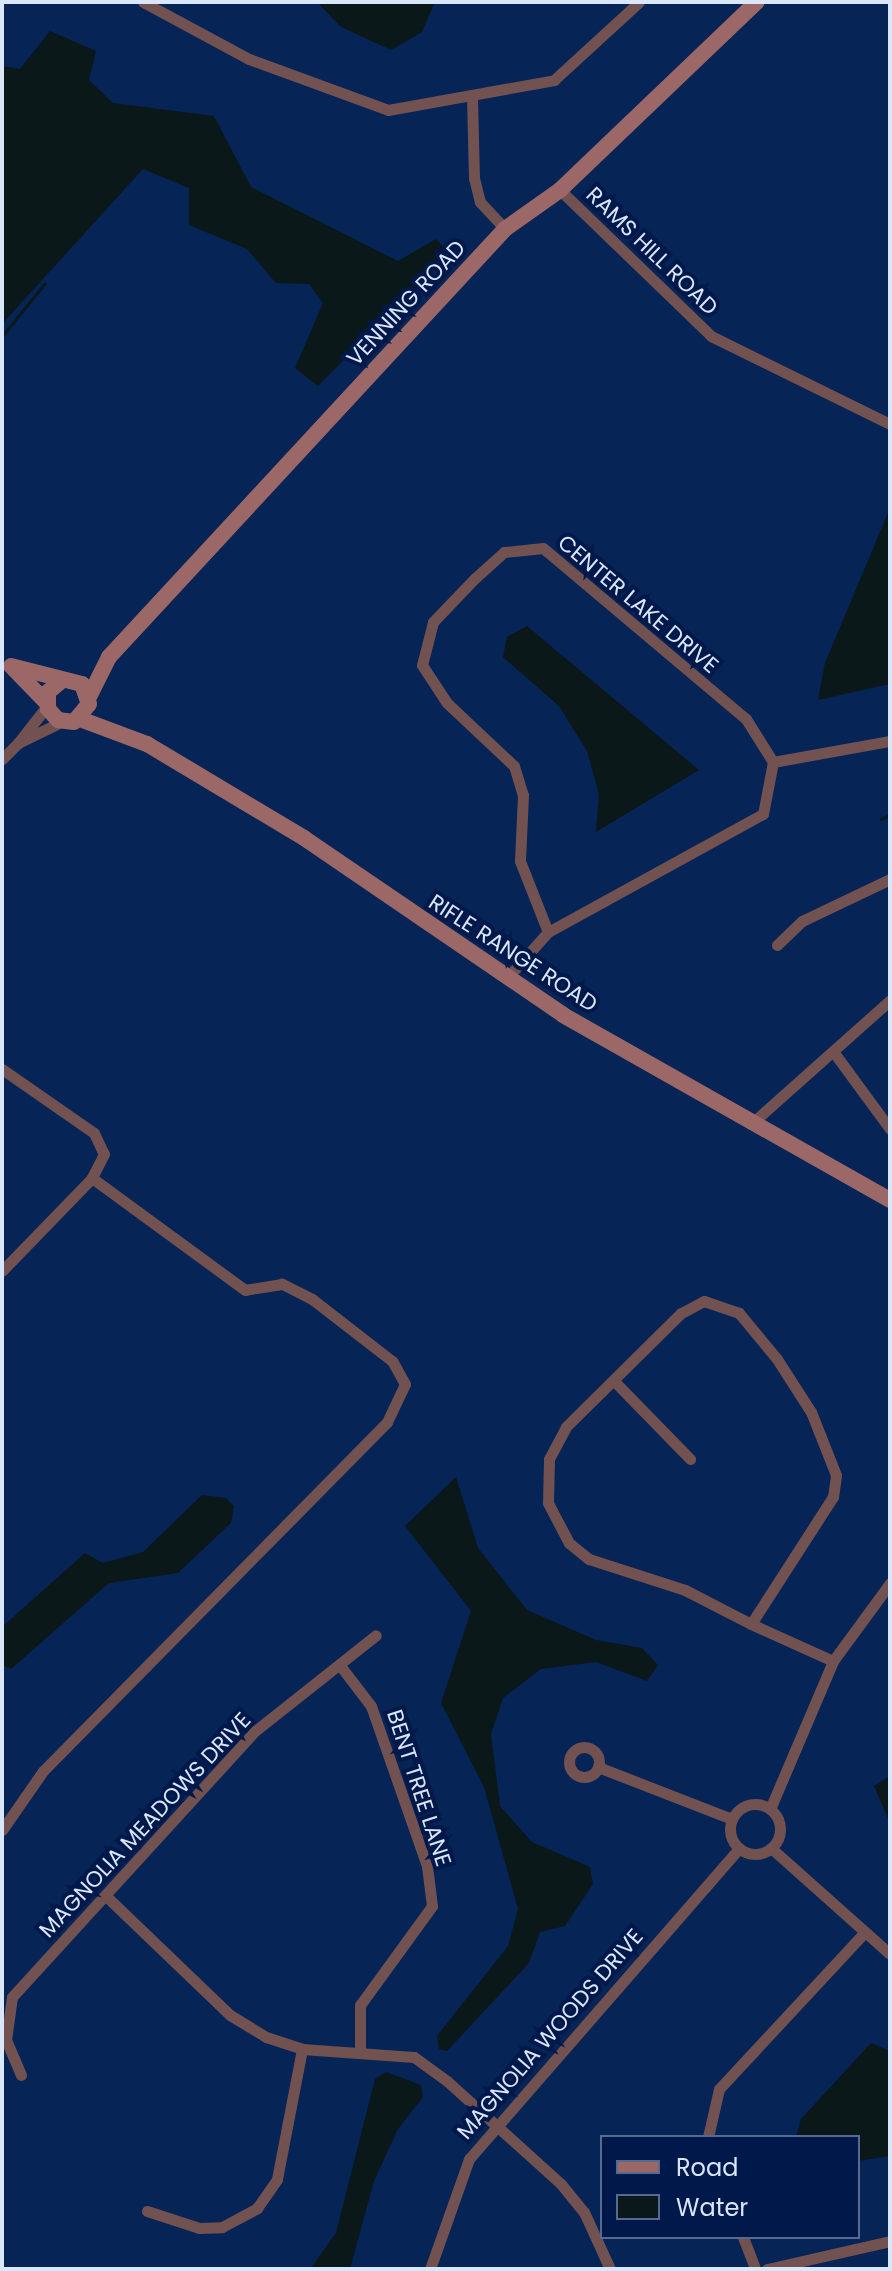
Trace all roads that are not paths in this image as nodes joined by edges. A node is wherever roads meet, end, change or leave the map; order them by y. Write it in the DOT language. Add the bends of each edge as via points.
graph roads {
  1 [pos="143,2"];
  2 [pos="639,2"];
  3 [pos="757,2"];
  4 [pos="472,97"];
  5 [pos="560,190"];
  6 [pos="505,229"];
  7 [pos="890,424"];
  8 [pos="109,657"];
  9 [pos="7,664"];
  10 [pos="64,680"];
  11 [pos="89,699"];
  12 [pos="47,704"];
  13 [pos="80,719"];
  14 [pos="61,722"];
  15 [pos="119,729"];
  16 [pos="890,741"];
  17 [pos="18,743"];
  18 [pos="2,759"];
  19 [pos="773,762"];
  20 [pos="890,879"];
  21 [pos="548,932"];
  22 [pos="777,945"];
  23 [pos="507,978"];
  24 [pos="890,1000"];
  25 [pos="835,1054"];
  26 [pos="2,1069"];
  27 [pos="751,1124"];
  28 [pos="890,1129"];
  29 [pos="92,1178"];
  30 [pos="890,1200"];
  31 [pos="2,1271"];
  32 [pos="614,1381"];
  33 [pos="690,1459"];
  34 [pos="890,1583"];
  35 [pos="751,1624"];
  36 [pos="376,1635"];
  37 [pos="833,1661"];
  38 [pos="342,1668"];
  39 [pos="598,1767"];
  40 [pos="770,1809"];
  41 [pos="732,1819"];
  42 [pos="2,1830"];
  43 [pos="739,1848"];
  44 [pos="771,1848"];
  45 [pos="108,1898"];
  46 [pos="864,1933"];
  47 [pos="890,1954"];
  48 [pos="302,2049"];
  49 [pos="360,2051"];
  50 [pos="21,2075"];
  51 [pos="495,2124"];
  52 [pos="708,2135"];
  53 [pos="147,2211"];
  54 [pos="744,2239"];
  55 [pos="890,2241"];
  56 [pos="430,2269"];
  57 [pos="610,2269"];
  58 [pos="755,2269"];
  59 [pos="767,2269"];
  1 -- 4 [label="street" via="249,59 388,110"];
  2 -- 4 [label="street" via="554,80"];
  3 -- 5 [label="main road, VENNING ROAD"];
  4 -- 6 [label="street" via="474,178 480,202"];
  5 -- 6 [label="main road, VENNING ROAD"];
  5 -- 7 [label="street, RAMS HILL ROAD" via="711,336"];
  6 -- 8 [label="main road, VENNING ROAD"];
  8 -- 10 [label="main road, VENNING ROAD"];
  8 -- 11 [label="main road, VENNING ROAD"];
  9 -- 10 [label="main road"];
  9 -- 12 [label="main road"];
  10 -- 11 [label="main road, RIFLE RANGE ROAD"];
  10 -- 12 [label="main road"];
  11 -- 13 [label="main road, VENNING ROAD"];
  11 -- 15 [label="main road, RIFLE RANGE ROAD"];
  12 -- 14 [label="main road"];
  12 -- 17 [label="street"];
  13 -- 14 [label="main road"];
  13 -- 15 [label="main road, RIFLE RANGE ROAD"];
  14 -- 17 [label="street"];
  15 -- 23 [label="main road, RIFLE RANGE ROAD" via="304,838"];
  16 -- 19 [label="street"];
  17 -- 18 [label="street"];
  19 -- 21 [label="street" via="763,814"];
  19 -- 21 [label="street, CENTER LAKE DRIVE" via="746,719 543,548 504,552 433,622 422,665 447,703 514,766 523,795 520,861"];
  20 -- 22 [label="street" via="802,921"];
  21 -- 23 [label="street"];
  23 -- 27 [label="main road, RIFLE RANGE ROAD"];
  24 -- 25 [label="street"];
  25 -- 27 [label="street"];
  25 -- 28 [label="street"];
  26 -- 29 [label="street" via="99,1138 103,1160"];
  27 -- 30 [label="main road, RIFLE RANGE ROAD"];
  29 -- 31 [label="street"];
  29 -- 42 [label="street" via="245,1290 282,1284 312,1299 392,1361 405,1384 387,1422 43,1771"];
  32 -- 33 [label="street"];
  32 -- 35 [label="street" via="566,1427 549,1459 556,1525 589,1559 685,1590"];
  32 -- 35 [label="street" via="692,1305 724,1304 777,1359 811,1412 833,1458 833,1497"];
  34 -- 37 [label="street"];
  35 -- 37 [label="street"];
  36 -- 38 [label="street, MAGNOLIA MEADOWS DRIVE"];
  37 -- 40 [label="street"];
  38 -- 45 [label="street, MAGNOLIA MEADOWS DRIVE" via="255,1731"];
  38 -- 49 [label="street, BENT TREE LANE" via="371,1706 427,1866 432,1906 360,2005"];
  39 -- 41 [label="street"];
  40 -- 41 [label="street" via="746,1806"];
  40 -- 44 [label="street" via="780,1826"];
  41 -- 43 [label="street"];
  43 -- 44 [label="street" via="755,1854"];
  43 -- 51 [label="street, MAGNOLIA WOODS DRIVE"];
  44 -- 46 [label="street"];
  45 -- 48 [label="street" via="230,2015"];
  45 -- 50 [label="street, MAGNOLIA MEADOWS DRIVE" via="12,1997 6,2040"];
  46 -- 47 [label="street"];
  46 -- 52 [label="street" via="719,2089"];
  48 -- 49 [label="street"];
  48 -- 53 [label="street" via="277,2179 257,2208 222,2227 199,2228"];
  49 -- 51 [label="street" via="414,2057"];
  51 -- 56 [label="street, MAGNOLIA WOODS DRIVE" via="452,2192"];
  51 -- 57 [label="street" via="584,2212"];
  54 -- 58 [label="street"];
  55 -- 59 [label="street"];
}
